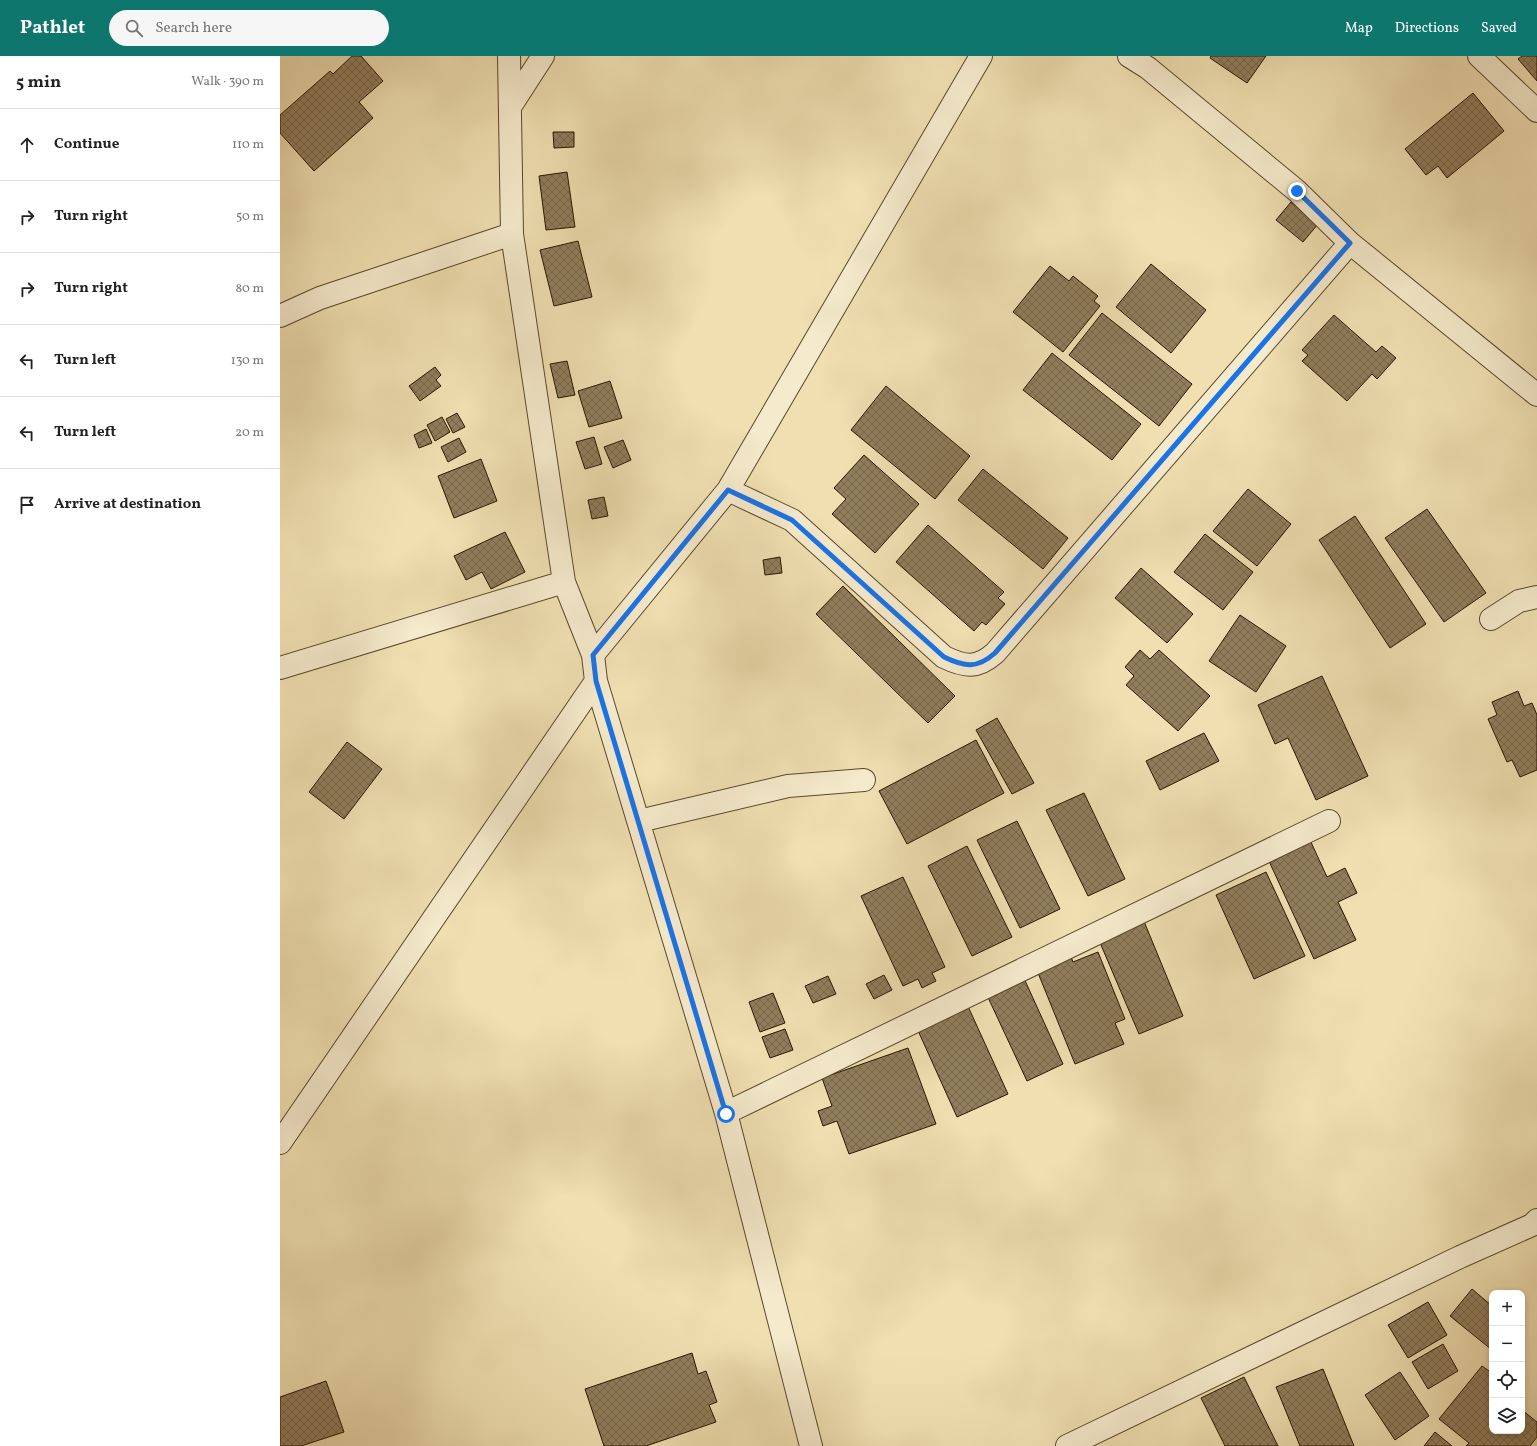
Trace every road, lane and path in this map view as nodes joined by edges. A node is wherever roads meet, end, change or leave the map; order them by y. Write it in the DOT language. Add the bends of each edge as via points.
graph roads {
  1 [pos="509,56"];
  2 [pos="544,56"];
  3 [pos="981,56"];
  4 [pos="1129,56"];
  5 [pos="1479,56"];
  6 [pos="510,107"];
  7 [pos="1537,111"];
  8 [pos="512,234"];
  9 [pos="1350,243"];
  10 [pos="280,316"];
  11 [pos="1537,395"];
  12 [pos="728,490"];
  13 [pos="564,582"];
  14 [pos="1537,597"];
  15 [pos="1491,619"];
  16 [pos="593,655"];
  17 [pos="280,668"];
  18 [pos="596,681"];
  19 [pos="864,780"];
  20 [pos="638,821"];
  21 [pos="1329,821"];
  22 [pos="726,1114"];
  23 [pos="280,1143"];
  24 [pos="1537,1220"];
  25 [pos="809,1446"];
  26 [pos="1067,1446"];
  1 -- 6 [label="street"];
  2 -- 6 [label="street"];
  3 -- 12 [label="street"];
  4 -- 9 [label="street" via="1148,68 1297,191"];
  5 -- 7 [label="street"];
  6 -- 8 [label="street"];
  8 -- 10 [label="street" via="320,298"];
  8 -- 13 [label="street"];
  9 -- 11 [label="street"];
  9 -- 12 [label="street" via="986,661 971,665 959,664 944,657 792,520"];
  12 -- 16 [label="street"];
  13 -- 16 [label="street"];
  13 -- 17 [label="street"];
  14 -- 15 [label="street" via="1519,601"];
  16 -- 18 [label="street"];
  18 -- 20 [label="street"];
  18 -- 23 [label="street"];
  19 -- 20 [label="street" via="788,786"];
  20 -- 22 [label="street"];
  21 -- 22 [label="street"];
  22 -- 25 [label="street"];
  24 -- 26 [label="street"];
}
